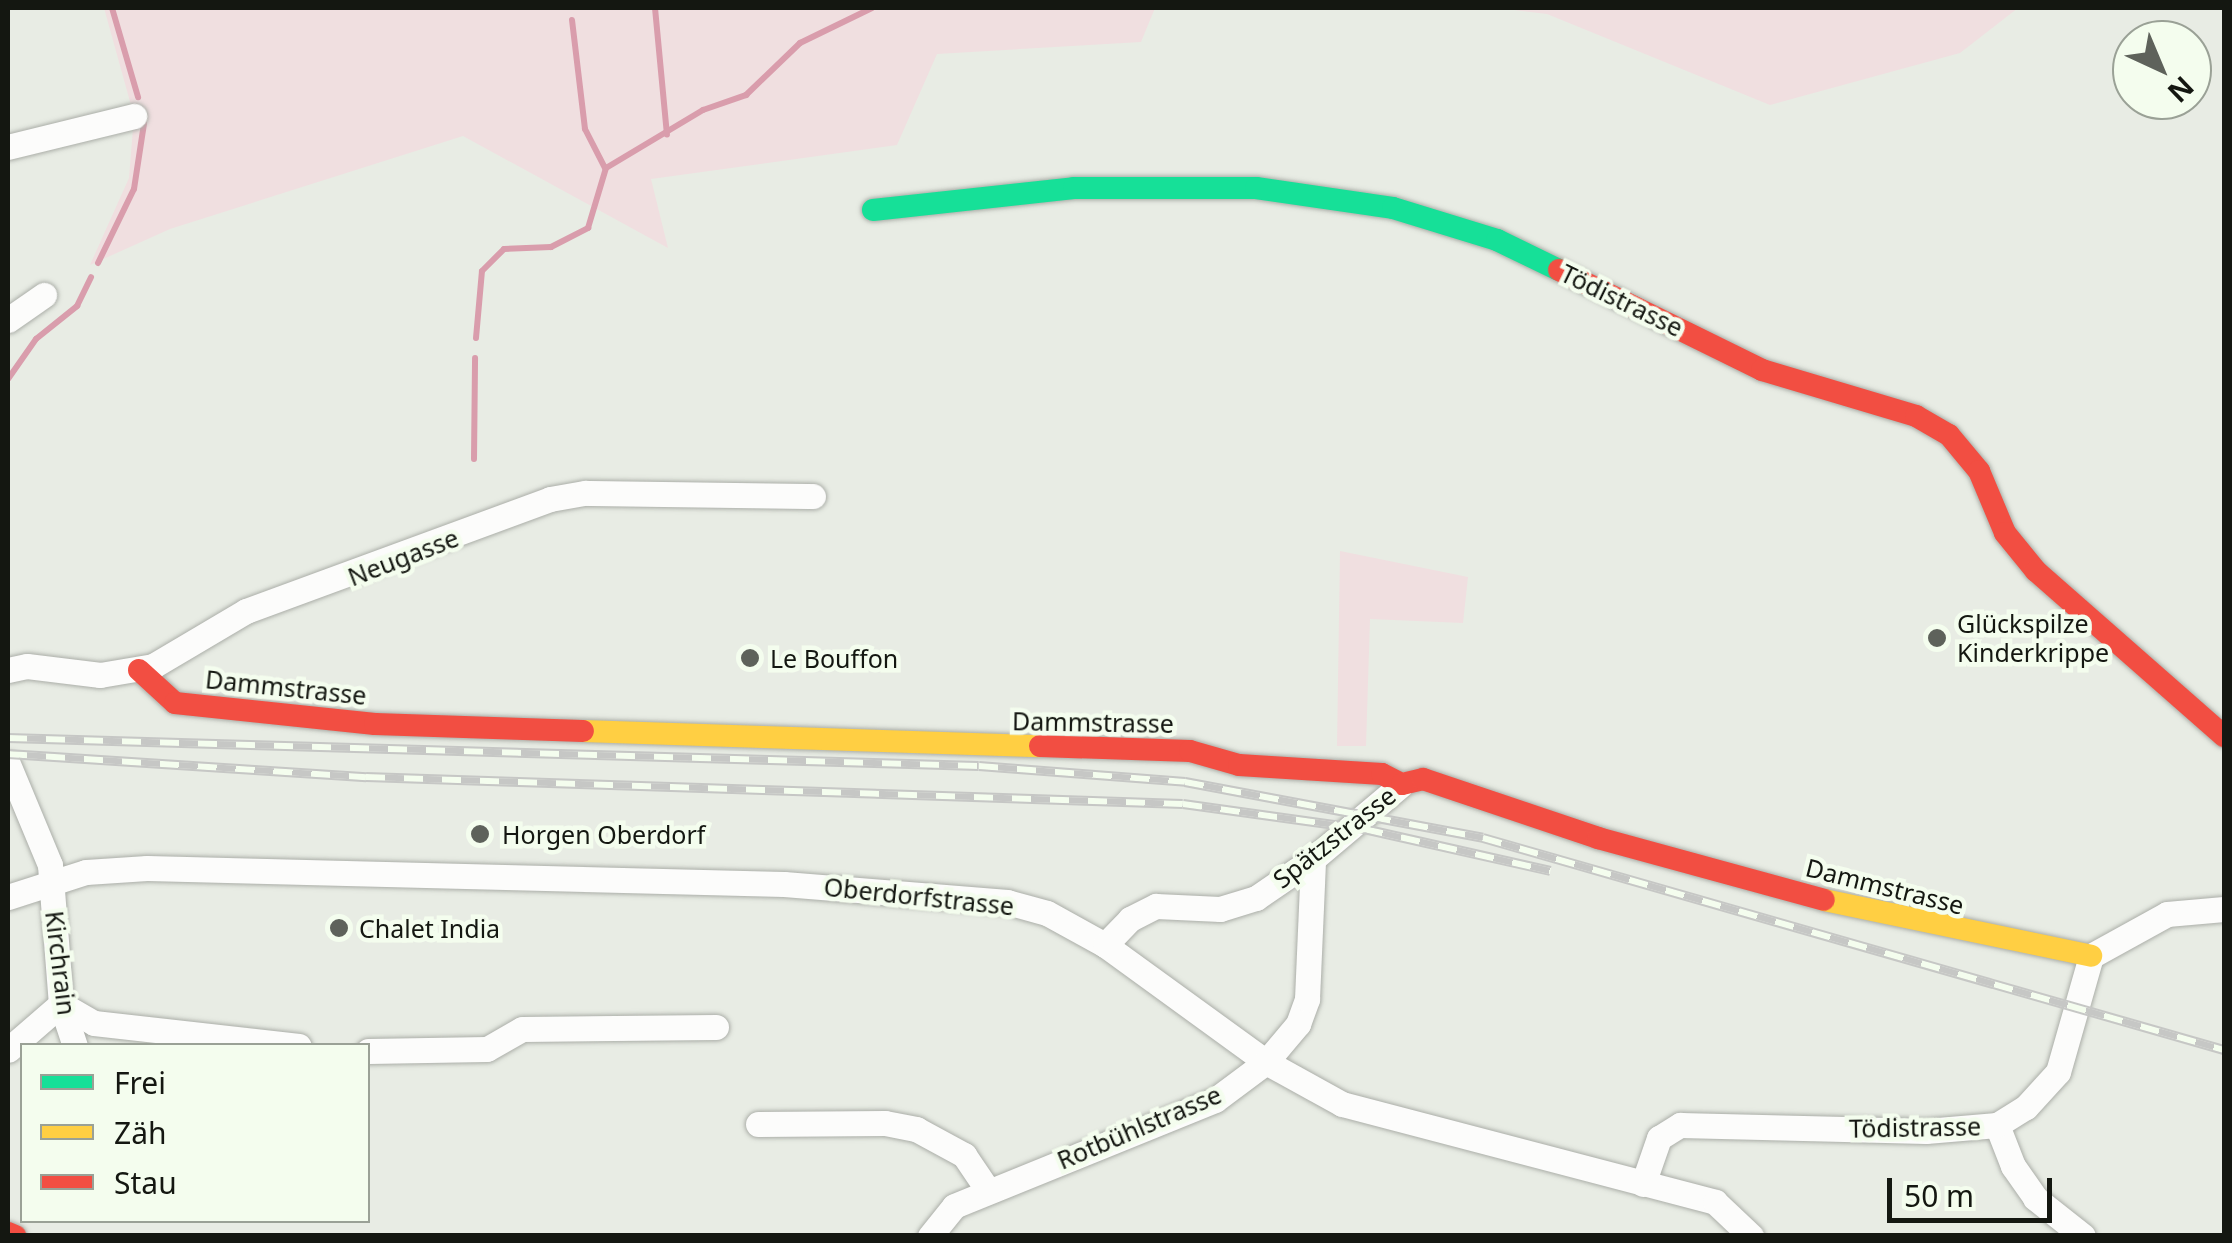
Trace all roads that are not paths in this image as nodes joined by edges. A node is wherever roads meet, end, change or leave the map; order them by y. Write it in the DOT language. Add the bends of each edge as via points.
graph roads {
  1 [pos="134,116"];
  2 [pos="8,147"];
  3 [pos="873,210"];
  4 [pos="44,295"];
  5 [pos="8,320"];
  6 [pos="813,496"];
  7 [pos="8,670"];
  8 [pos="139,670"];
  9 [pos="2224,736"];
  10 [pos="8,764"];
  11 [pos="1402,784"];
  12 [pos="1320,854"];
  13 [pos="52,880"];
  14 [pos="8,897"];
  15 [pos="2224,909"];
  16 [pos="1104,944"];
  17 [pos="2092,956"];
  18 [pos="61,1004"];
  19 [pos="716,1027"];
  20 [pos="74,1043"];
  21 [pos="272,1043"];
  22 [pos="8,1050"];
  23 [pos="370,1051"];
  24 [pos="1266,1062"];
  25 [pos="758,1124"];
  26 [pos="1997,1125"];
  27 [pos="1643,1184"];
  28 [pos="987,1190"];
  29 [pos="930,1236"];
  30 [pos="1751,1236"];
  31 [pos="2082,1236"];
  1 -- 2 [label="street"];
  3 -- 9 [label="street, Tödistrasse" via="1074,188 1256,188 1393,208 1497,240 1762,370 1916,416 1949,436 1979,471 2005,532 2036,571"];
  4 -- 5 [label="street"];
  6 -- 8 [label="street, Neugasse" via="585,493 550,499 246,611"];
  7 -- 8 [label="street, Neugasse" via="27,666 100,676"];
  8 -- 11 [label="street, Dammstrasse" via="175,703 375,724 1190,751 1239,765 1382,774"];
  10 -- 13 [label="street"];
  11 -- 12 [label="street, Spätzstrasse"];
  11 -- 17 [label="street, Dammstrasse" via="1423,780 1598,838 1906,922"];
  12 -- 16 [label="street, Spätzstrasse" via="1256,898 1220,909 1156,906"];
  12 -- 24 [label="street, Rotbühlstrasse" via="1307,999 1298,1024"];
  13 -- 14 [label="street, Oberdorfstrasse"];
  13 -- 16 [label="street, Oberdorfstrasse" via="147,868 784,884 1007,902 1047,913"];
  13 -- 18 [label="street, Kirchrain"];
  15 -- 17 [label="street" via="2167,914"];
  16 -- 24 [label="street, Oberdorfstrasse"];
  17 -- 26 [label="street, Tödistrasse" via="2058,1072 2026,1107"];
  18 -- 20 [label="street, Kirchrain"];
  18 -- 21 [label="street" via="94,1023"];
  18 -- 22 [label="street"];
  19 -- 23 [label="street" via="522,1029 487,1048"];
  24 -- 27 [label="street, Oberdorfstrasse" via="1342,1104"];
  24 -- 28 [label="street, Rotbühlstrasse" via="1215,1100"];
  25 -- 28 [label="street" via="885,1123 916,1129 964,1155"];
  26 -- 27 [label="street, Tödistrasse" via="1926,1131 1680,1126 1659,1138"];
  26 -- 31 [label="street" via="2035,1198"];
  27 -- 30 [label="street, Oberdorfstrasse" via="1714,1202"];
  28 -- 29 [label="street, Rotbühlstrasse" via="954,1206"];
}
